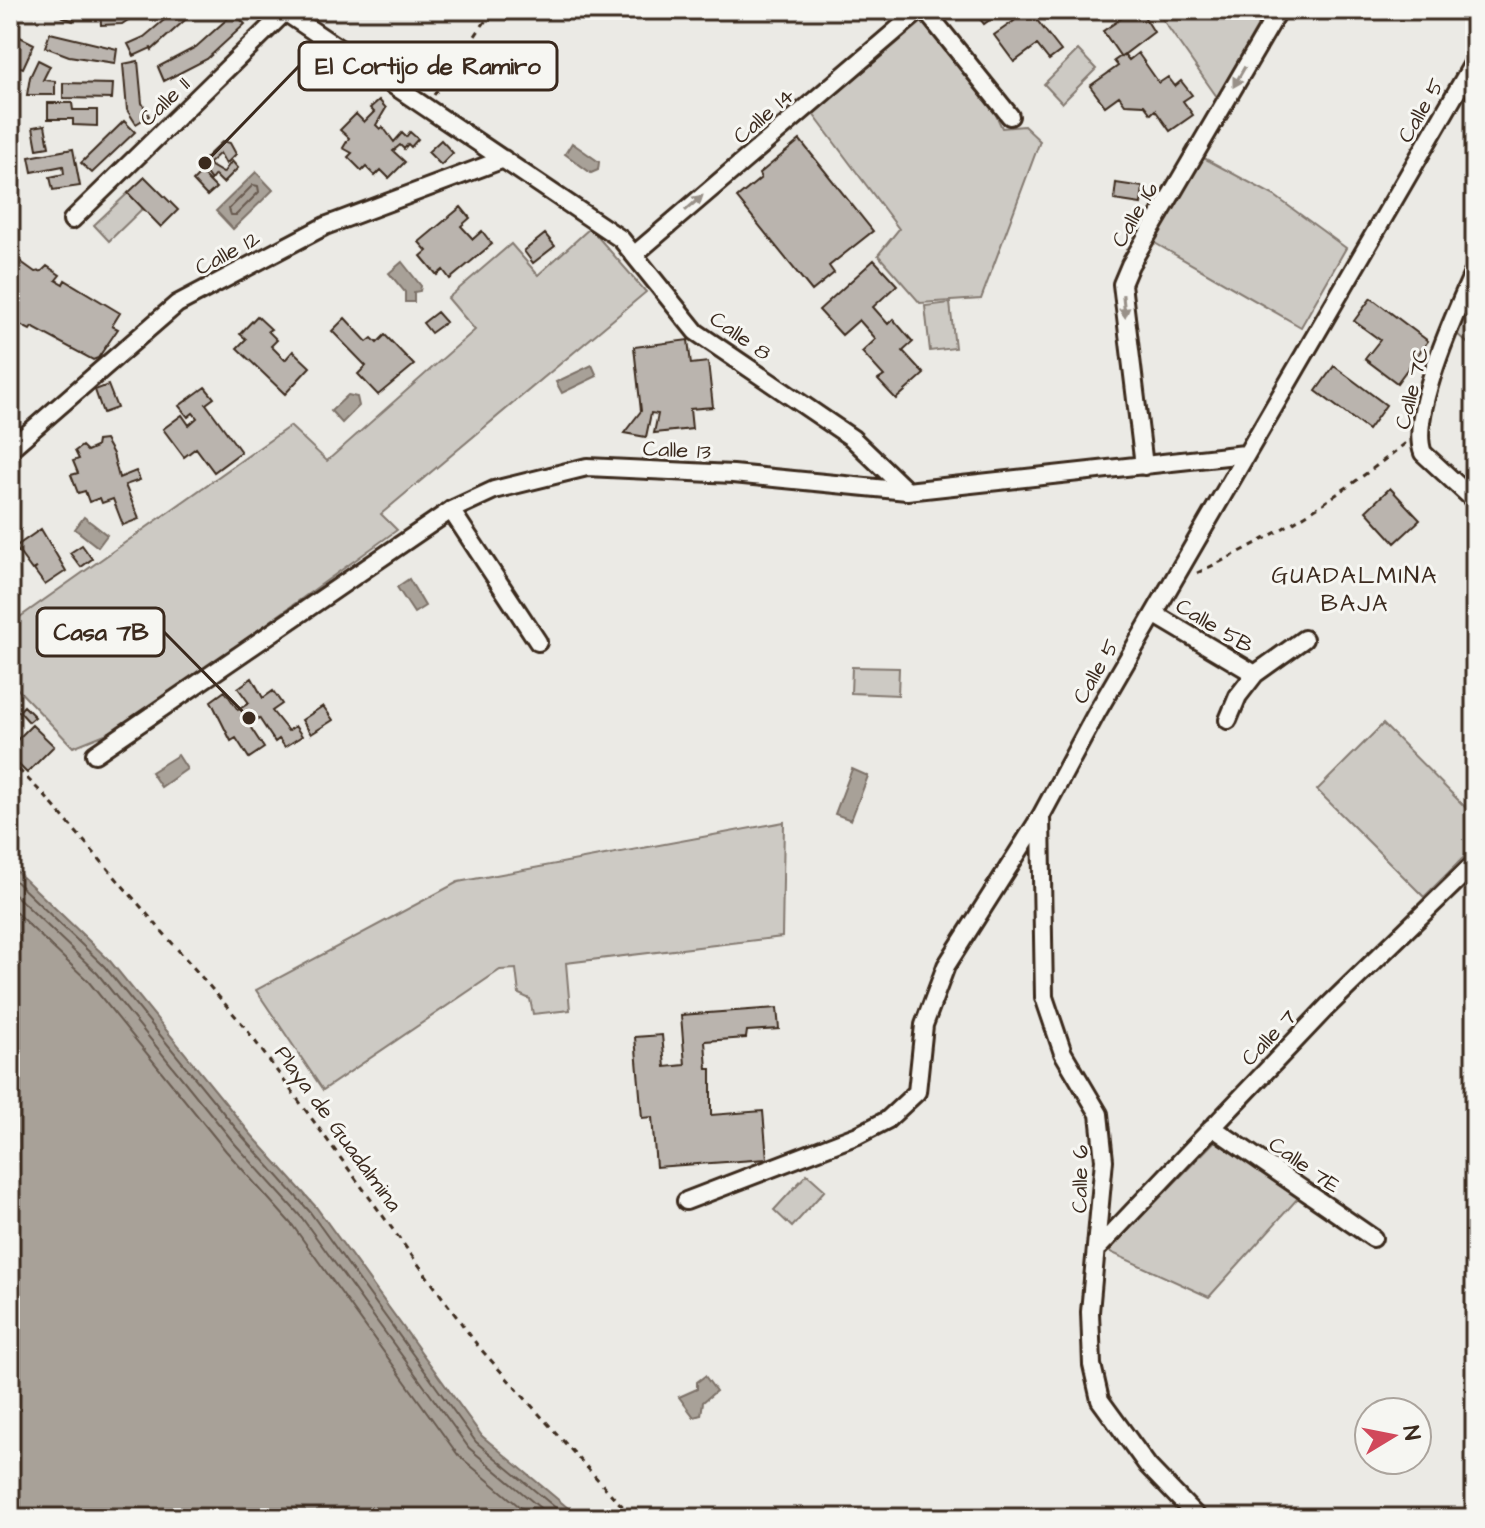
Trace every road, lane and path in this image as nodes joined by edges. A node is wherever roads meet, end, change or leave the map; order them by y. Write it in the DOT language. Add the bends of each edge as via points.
graph roads {
  1 [pos="493,10"];
  2 [pos="922,10"];
  3 [pos="1279,10"];
  4 [pos="284,11"];
  5 [pos="1475,60"];
  6 [pos="426,107"];
  7 [pos="1010,116"];
  8 [pos="504,159"];
  9 [pos="72,220"];
  10 [pos="635,254"];
  11 [pos="1475,269"];
  12 [pos="1419,432"];
  13 [pos="10,449"];
  14 [pos="1245,454"];
  15 [pos="1144,466"];
  16 [pos="907,491"];
  17 [pos="1475,501"];
  18 [pos="451,510"];
  19 [pos="1178,572"];
  20 [pos="1154,614"];
  21 [pos="1304,639"];
  22 [pos="538,642"];
  23 [pos="1255,674"];
  24 [pos="1228,720"];
  25 [pos="95,754"];
  26 [pos="10,761"];
  27 [pos="1041,816"];
  28 [pos="1475,863"];
  29 [pos="1212,1127"];
  30 [pos="686,1201"];
  31 [pos="1373,1238"];
  32 [pos="1099,1247"];
  33 [pos="636,1518"];
  34 [pos="1198,1518"];
  1 -- 6 [label="path"];
  2 -- 7 [label="street"];
  10 -- 2 [label="street, Calle 14, one-way"];
  3 -- 15 [label="street, Calle 16, one-way" via="1122,284"];
  4 -- 6 [label="street, Calle 8"];
  4 -- 9 [label="street, Calle 11"];
  5 -- 14 [label="street, Calle 5"];
  6 -- 8 [label="street, Calle 8"];
  8 -- 10 [label="street, Calle 8"];
  8 -- 13 [label="street, Calle 12" via="325,226 177,304"];
  10 -- 16 [label="street, Calle 8" via="696,332 852,438"];
  11 -- 12 [label="street, Calle 7C" via="1431,380"];
  12 -- 17 [label="street, Calle 7C" via="1423,453"];
  12 -- 19 [label="path" via="1344,492 1273,537 1189,576"];
  14 -- 15 [label="street"];
  14 -- 19 [label="street, Calle 5"];
  15 -- 16 [label="street"];
  16 -- 18 [label="street, Calle 13" via="587,467 494,490"];
  18 -- 22 [label="street"];
  18 -- 25 [label="street, Calle 13"];
  19 -- 20 [label="street, Calle 5"];
  20 -- 23 [label="street, Calle 5B"];
  20 -- 27 [label="street, Calle 5"];
  21 -- 23 [label="street, Calle 5B"];
  23 -- 24 [label="street, Calle 5B"];
  26 -- 33 [label="path, Playa de Guadalmina" via="244,1026 478,1346"];
  27 -- 30 [label="street, Calle 5" via="946,966 924,1025 917,1092 887,1120 858,1135"];
  27 -- 32 [label="street, Calle 6" via="1044,997 1063,1053 1099,1114 1104,1160"];
  28 -- 29 [label="street, Calle 7"];
  29 -- 31 [label="street, Calle 7E"];
  29 -- 32 [label="street, Calle 7"];
  32 -- 34 [label="street, Calle 6" via="1090,1312 1100,1400 1148,1466"];
}
